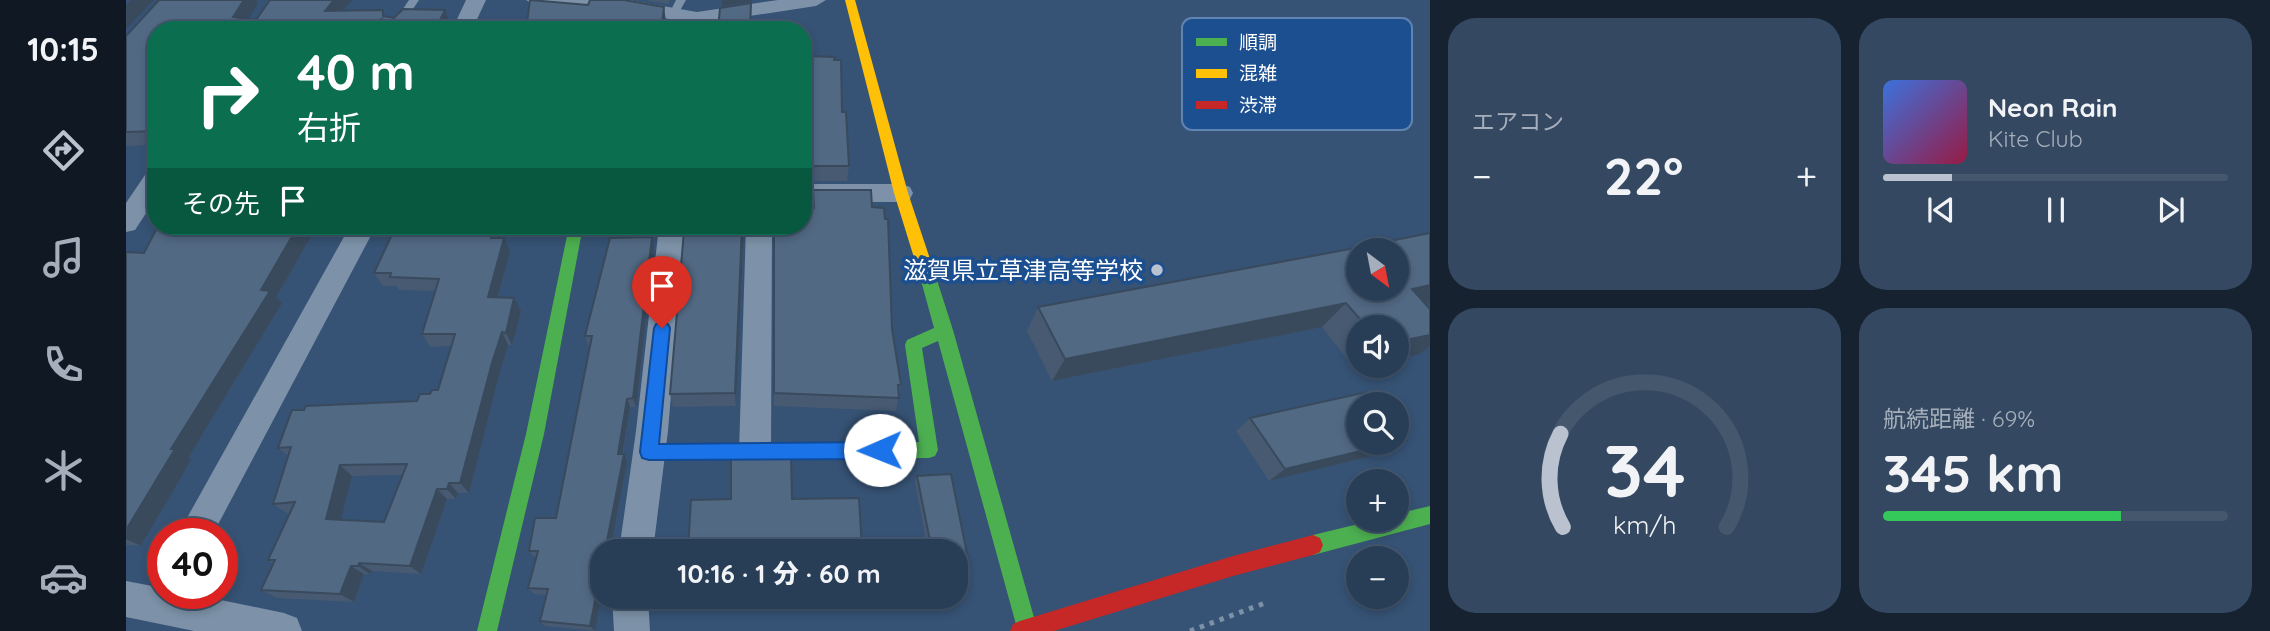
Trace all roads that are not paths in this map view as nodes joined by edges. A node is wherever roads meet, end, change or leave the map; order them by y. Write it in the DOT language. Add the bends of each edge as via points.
graph roads {
  1 [pos="414,0"];
  2 [pos="477,0"];
  3 [pos="536,0"];
  4 [pos="816,0"];
  5 [pos="850,0"];
  6 [pos="620,5"];
  7 [pos="678,6"];
  8 [pos="773,8"];
  9 [pos="399,21"];
  10 [pos="466,21"];
  11 [pos="616,21"];
  12 [pos="693,21"];
  13 [pos="710,21"];
  14 [pos="774,21"];
  15 [pos="812,193"];
  16 [pos="901,193"];
  17 [pos="147,195"];
  18 [pos="135,218"];
  19 [pos="358,235"];
  20 [pos="574,235"];
  21 [pos="671,235"];
  22 [pos="760,235"];
  23 [pos="945,330"];
  24 [pos="649,452"];
  25 [pos="755,452"];
  26 [pos="1430,515"];
  27 [pos="204,518"];
  28 [pos="638,539"];
  29 [pos="190,609"];
  30 [pos="631,609"];
  31 [pos="1024,630"];
  32 [pos="284,631"];
  33 [pos="487,631"];
  34 [pos="632,631"];
  1 -- 9 [label="lane"];
  2 -- 10 [label="street"];
  3 -- 6 [label="street"];
  4 -- 8 [label="street"];
  5 -- 16 [label="street"];
  6 -- 7 [label="street"];
  6 -- 11 [label="street"];
  7 -- 12 [label="street"];
  8 -- 13 [label="street"];
  8 -- 14 [label="street"];
  15 -- 16 [label="street"];
  16 -- 23 [label="street"];
  17 -- 18 [label="street"];
  19 -- 27 [label="street"];
  20 -- 33 [label="street" via="535,434"];
  21 -- 24 [label="street"];
  22 -- 25 [label="street"];
  23 -- 25 [label="street" via="914,345 929,450"];
  23 -- 31 [label="street"];
  24 -- 25 [label="street"];
  24 -- 28 [label="street"];
  26 -- 31 [label="street" via="1233,566"];
  29 -- 32 [label="street"];
  30 -- 34 [label="street"];
}
